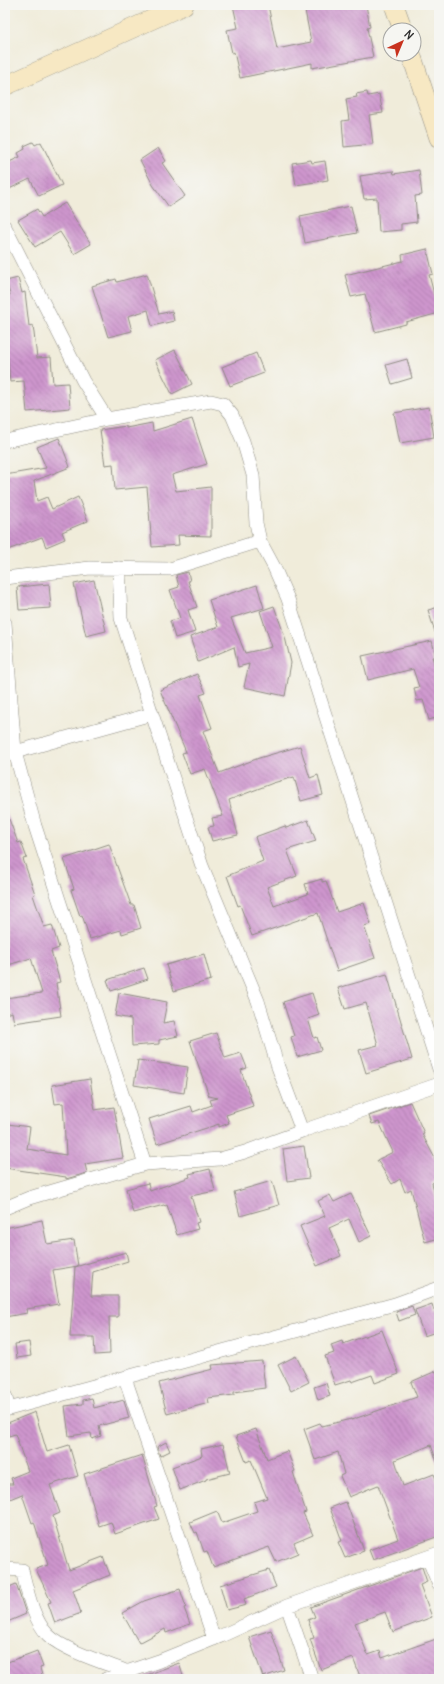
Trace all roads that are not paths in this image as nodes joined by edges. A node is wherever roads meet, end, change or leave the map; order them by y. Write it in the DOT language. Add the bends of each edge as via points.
graph roads {
  1 [pos="184,5"];
  2 [pos="394,5"];
  3 [pos="400,22"];
  4 [pos="414,62"];
  5 [pos="5,86"];
  6 [pos="439,138"];
  7 [pos="5,227"];
  8 [pos="107,419"];
  9 [pos="5,441"];
  10 [pos="260,541"];
  11 [pos="119,568"];
  12 [pos="5,578"];
  13 [pos="5,623"];
  14 [pos="152,714"];
  15 [pos="15,752"];
  16 [pos="439,1068"];
  17 [pos="439,1084"];
  18 [pos="302,1131"];
  19 [pos="145,1164"];
  20 [pos="5,1208"];
  21 [pos="439,1288"];
  22 [pos="126,1378"];
  23 [pos="5,1395"];
  24 [pos="7,1409"];
  25 [pos="433,1555"];
  26 [pos="5,1569"];
  27 [pos="439,1585"];
  28 [pos="287,1606"];
  29 [pos="214,1639"];
  30 [pos="126,1671"];
  31 [pos="106,1679"];
  32 [pos="312,1679"];
  1 -- 5 [label="street"];
  2 -- 3 [label="street"];
  4 -- 6 [label="street"];
  7 -- 8 [label="street" via="83,381"];
  8 -- 9 [label="street"];
  8 -- 10 [label="street" via="211,401 223,404 232,415 243,441 253,475 256,523"];
  10 -- 11 [label="street" via="170,569"];
  10 -- 16 [label="street" via="288,599"];
  11 -- 12 [label="street" via="90,568"];
  11 -- 14 [label="street" via="121,618"];
  13 -- 15 [label="street"];
  14 -- 15 [label="street"];
  14 -- 18 [label="street" via="202,866 258,1001 278,1067"];
  15 -- 19 [label="street" via="38,833"];
  17 -- 18 [label="street"];
  18 -- 19 [label="street" via="220,1159"];
  19 -- 20 [label="street" via="29,1198"];
  21 -- 22 [label="street" via="395,1304"];
  22 -- 24 [label="street"];
  22 -- 29 [label="street"];
  23 -- 24 [label="street"];
  25 -- 27 [label="street"];
  25 -- 28 [label="street"];
  26 -- 30 [label="street" via="22,1570 31,1603 49,1636 83,1654"];
  28 -- 29 [label="street"];
  28 -- 32 [label="street"];
  29 -- 30 [label="street"];
  30 -- 31 [label="street"];
}
